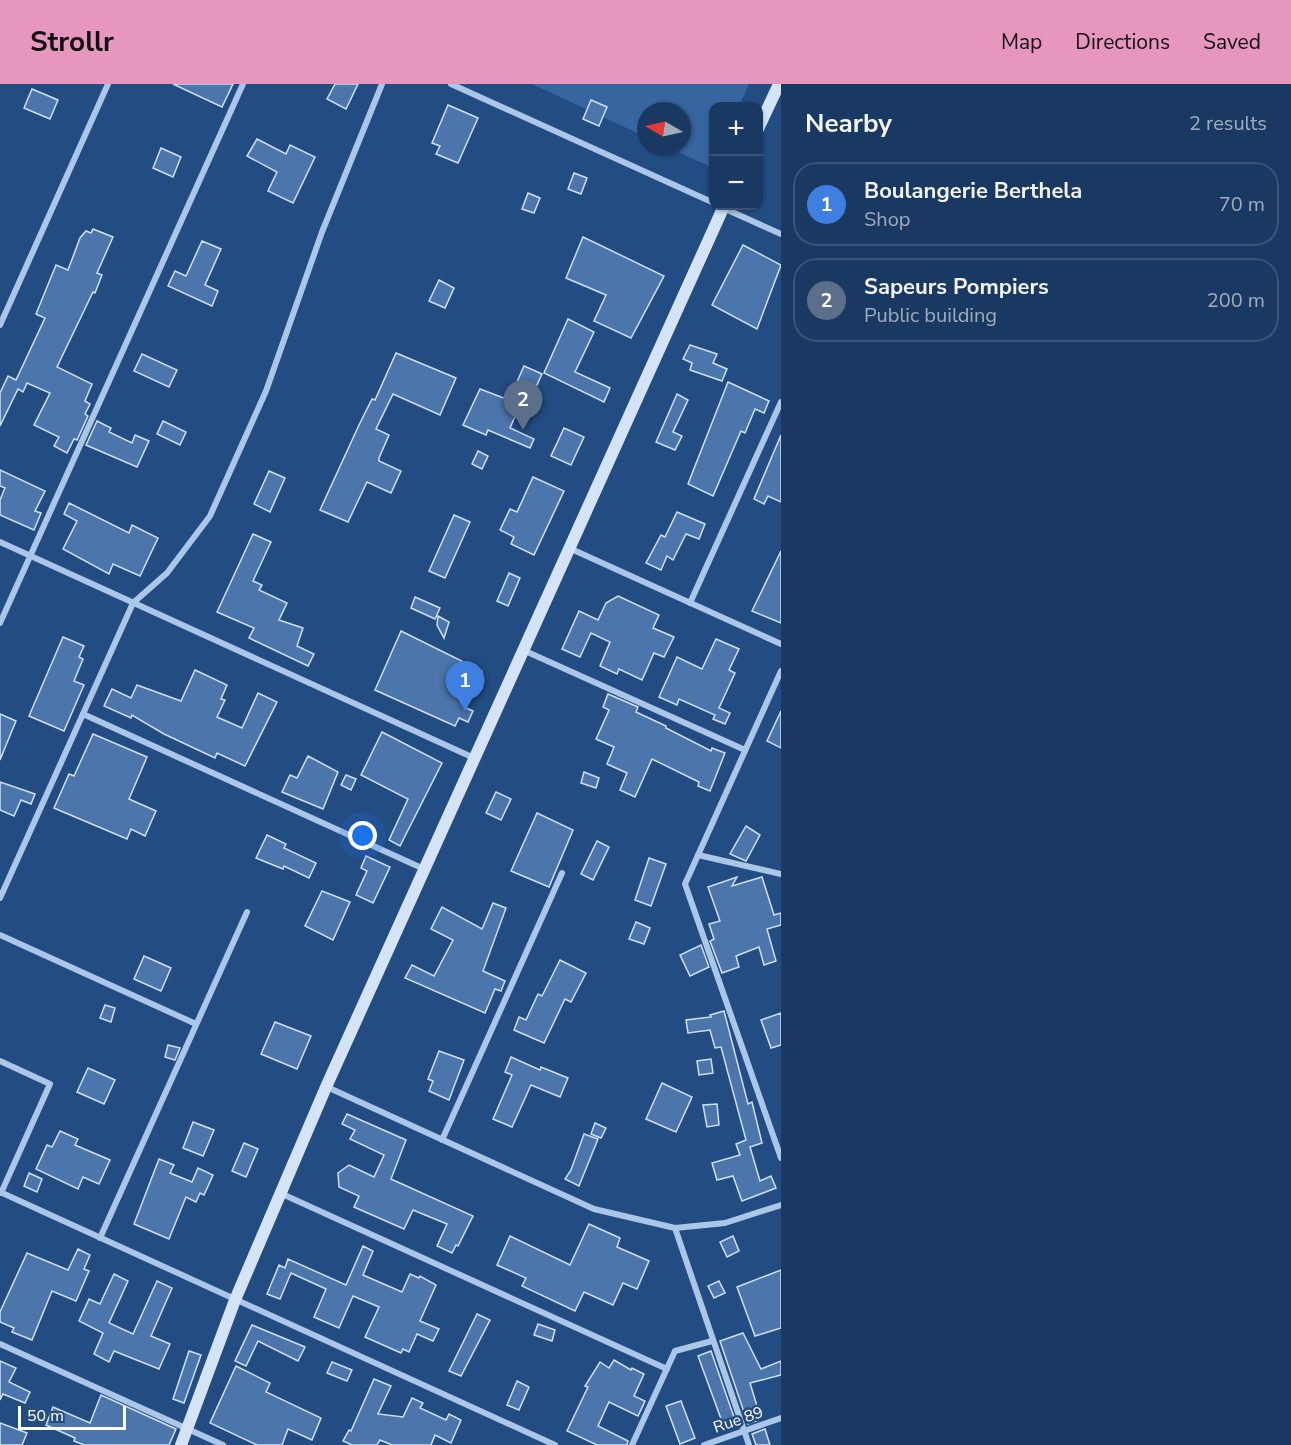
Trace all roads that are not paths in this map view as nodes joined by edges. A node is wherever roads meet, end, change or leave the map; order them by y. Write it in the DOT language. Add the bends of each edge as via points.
graph roads {
  1 [pos="108,84"];
  2 [pos="243,84"];
  3 [pos="382,84"];
  4 [pos="451,84"];
  5 [pos="779,84"];
  6 [pos="763,120"];
  7 [pos="709,201"];
  8 [pos="718,210"];
  9 [pos="729,210"];
  10 [pos="781,234"];
  11 [pos="0,325"];
  12 [pos="781,402"];
  13 [pos="0,542"];
  14 [pos="569,548"];
  15 [pos="30,556"];
  16 [pos="133,603"];
  17 [pos="690,603"];
  18 [pos="0,623"];
  19 [pos="781,644"];
  20 [pos="523,650"];
  21 [pos="781,671"];
  22 [pos="83,714"];
  23 [pos="745,750"];
  24 [pos="474,758"];
  25 [pos="698,855"];
  26 [pos="424,869"];
  27 [pos="562,873"];
  28 [pos="781,874"];
  29 [pos="0,898"];
  30 [pos="247,912"];
  31 [pos="0,935"];
  32 [pos="196,1024"];
  33 [pos="0,1061"];
  34 [pos="326,1087"];
  35 [pos="442,1140"];
  36 [pos="781,1158"];
  37 [pos="0,1193"];
  38 [pos="280,1193"];
  39 [pos="781,1205"];
  40 [pos="675,1228"];
  41 [pos="100,1238"];
  42 [pos="235,1299"];
  43 [pos="712,1341"];
  44 [pos="0,1344"];
  45 [pos="667,1369"];
  46 [pos="781,1418"];
  47 [pos="187,1429"];
  48 [pos="744,1431"];
  49 [pos="181,1445"];
  50 [pos="222,1445"];
  51 [pos="555,1445"];
  52 [pos="632,1445"];
  53 [pos="704,1445"];
  54 [pos="749,1445"];
  1 -- 11 [label="street"];
  2 -- 15 [label="street"];
  3 -- 16 [label="street" via="322,232 266,391 210,516 167,573"];
  4 -- 7 [label="street"];
  5 -- 6 [label="main road"];
  8 -- 14 [label="main road"];
  9 -- 10 [label="street"];
  12 -- 17 [label="street"];
  13 -- 15 [label="street"];
  14 -- 17 [label="street"];
  14 -- 20 [label="main road"];
  15 -- 16 [label="street"];
  15 -- 18 [label="street"];
  16 -- 22 [label="street"];
  16 -- 24 [label="street"];
  17 -- 19 [label="street"];
  20 -- 23 [label="street"];
  20 -- 24 [label="main road"];
  21 -- 23 [label="street"];
  22 -- 26 [label="street"];
  22 -- 29 [label="street"];
  23 -- 25 [label="street"];
  24 -- 26 [label="main road"];
  25 -- 28 [label="street"];
  25 -- 36 [label="street" via="685,884"];
  26 -- 34 [label="main road"];
  27 -- 35 [label="street"];
  30 -- 32 [label="street"];
  31 -- 32 [label="street"];
  32 -- 41 [label="street"];
  33 -- 37 [label="street" via="50,1084"];
  34 -- 35 [label="street"];
  34 -- 38 [label="main road"];
  35 -- 40 [label="street" via="594,1209"];
  37 -- 41 [label="street"];
  38 -- 42 [label="main road"];
  38 -- 45 [label="street"];
  39 -- 40 [label="street" via="725,1223"];
  40 -- 43 [label="street"];
  41 -- 42 [label="street"];
  42 -- 47 [label="main road"];
  42 -- 51 [label="street"];
  43 -- 45 [label="street" via="675,1351"];
  43 -- 48 [label="street"];
  44 -- 47 [label="street"];
  45 -- 52 [label="street"];
  46 -- 48 [label="street, Rue 89"];
  47 -- 49 [label="main road"];
  47 -- 50 [label="street"];
  48 -- 53 [label="street, Rue 89"];
  48 -- 54 [label="street"];
}
